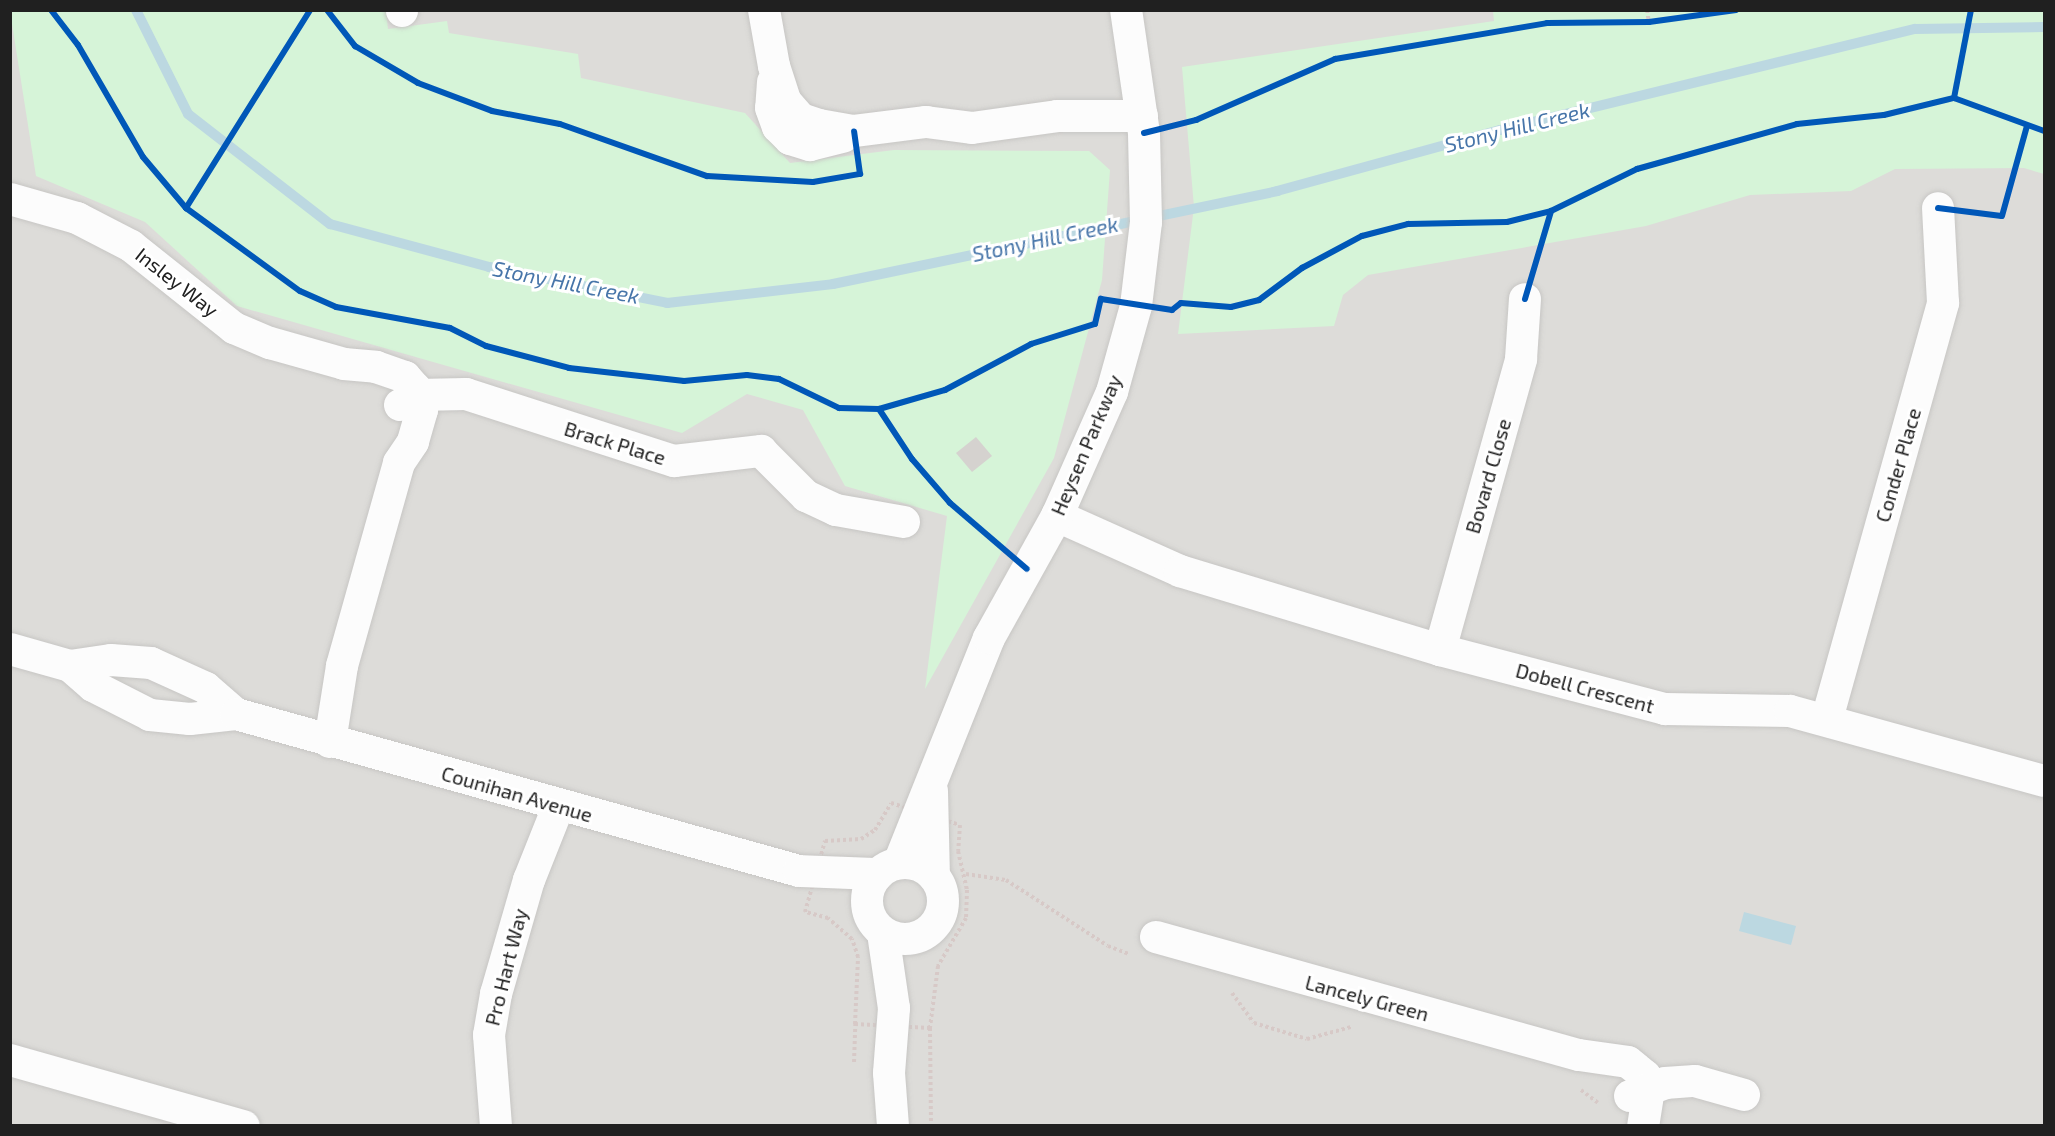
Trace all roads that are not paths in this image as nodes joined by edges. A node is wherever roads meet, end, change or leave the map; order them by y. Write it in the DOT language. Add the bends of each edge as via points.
graph roads {
  1 [pos="764,10"];
  2 [pos="1126,10"];
  3 [pos="1141,104"];
  4 [pos="10,199"];
  5 [pos="1938,208"];
  6 [pos="1525,299"];
  7 [pos="413,403"];
  8 [pos="1060,508"];
  9 [pos="904,522"];
  10 [pos="10,650"];
  11 [pos="1440,650"];
  12 [pos="70,666"];
  13 [pos="236,714"];
  14 [pos="1827,719"];
  15 [pos="322,739"];
  16 [pos="2044,781"];
  17 [pos="932,784"];
  18 [pos="550,804"];
  19 [pos="889,869"];
  20 [pos="799,871"];
  21 [pos="933,876"];
  22 [pos="876,922"];
  23 [pos="920,937"];
  24 [pos="1156,937"];
  25 [pos="894,1008"];
  26 [pos="10,1060"];
  27 [pos="1744,1095"];
  28 [pos="1637,1103"];
  29 [pos="244,1125"];
  30 [pos="496,1125"];
  31 [pos="893,1125"];
  32 [pos="1643,1125"];
  1 -- 3 [label="street" via="774,66 786,102 801,119 854,132 926,122 972,128"];
  2 -- 3 [label="street, Heysen Parkway"];
  3 -- 8 [label="street, Heysen Parkway" via="1145,171 1136,306 1112,392"];
  4 -- 7 [label="street, Insley Way" via="77,218 131,246 234,328 270,343 344,364"];
  5 -- 14 [label="street, Conder Place" via="1943,303"];
  6 -- 11 [label="street, Bovard Close" via="1521,359"];
  7 -- 9 [label="street, Brack Place" via="485,404 674,461 761,451 806,496 836,510"];
  7 -- 15 [label="street"];
  8 -- 11 [label="street, Dobell Crescent" via="1180,571"];
  8 -- 17 [label="street, Heysen Parkway" via="989,638"];
  10 -- 12 [label="street, Counihan Avenue"];
  11 -- 14 [label="street, Dobell Crescent" via="1665,709 1700,713 1760,707"];
  12 -- 13 [label="street, Counihan Avenue" via="93,686 150,715 190,719"];
  12 -- 13 [label="street, Counihan Avenue" via="111,660 151,663 206,688"];
  13 -- 15 [label="street, Counihan Avenue"];
  14 -- 16 [label="street, Dobell Crescent"];
  15 -- 18 [label="street, Counihan Avenue"];
  17 -- 19 [label="street, Heysen Parkway"];
  17 -- 21 [label="street, Heysen Parkway"];
  18 -- 20 [label="street, Counihan Avenue"];
  18 -- 30 [label="street, Pro Hart Way" via="496,994 489,1035"];
  19 -- 20 [label="street, Counihan Avenue"];
  19 -- 21 [label="street" via="912,864"];
  19 -- 22 [label="street" via="868,891"];
  20 -- 22 [label="street, Counihan Avenue"];
  21 -- 23 [label="street" via="942,892 942,910 938,921"];
  22 -- 23 [label="street" via="908,940"];
  22 -- 25 [label="street"];
  23 -- 25 [label="street"];
  24 -- 28 [label="street, Lancely Green" via="1579,1056 1617,1076"];
  25 -- 31 [label="street" via="890,1073"];
  26 -- 29 [label="street"];
  27 -- 28 [label="street" via="1695,1081"];
  28 -- 32 [label="street"];
}
